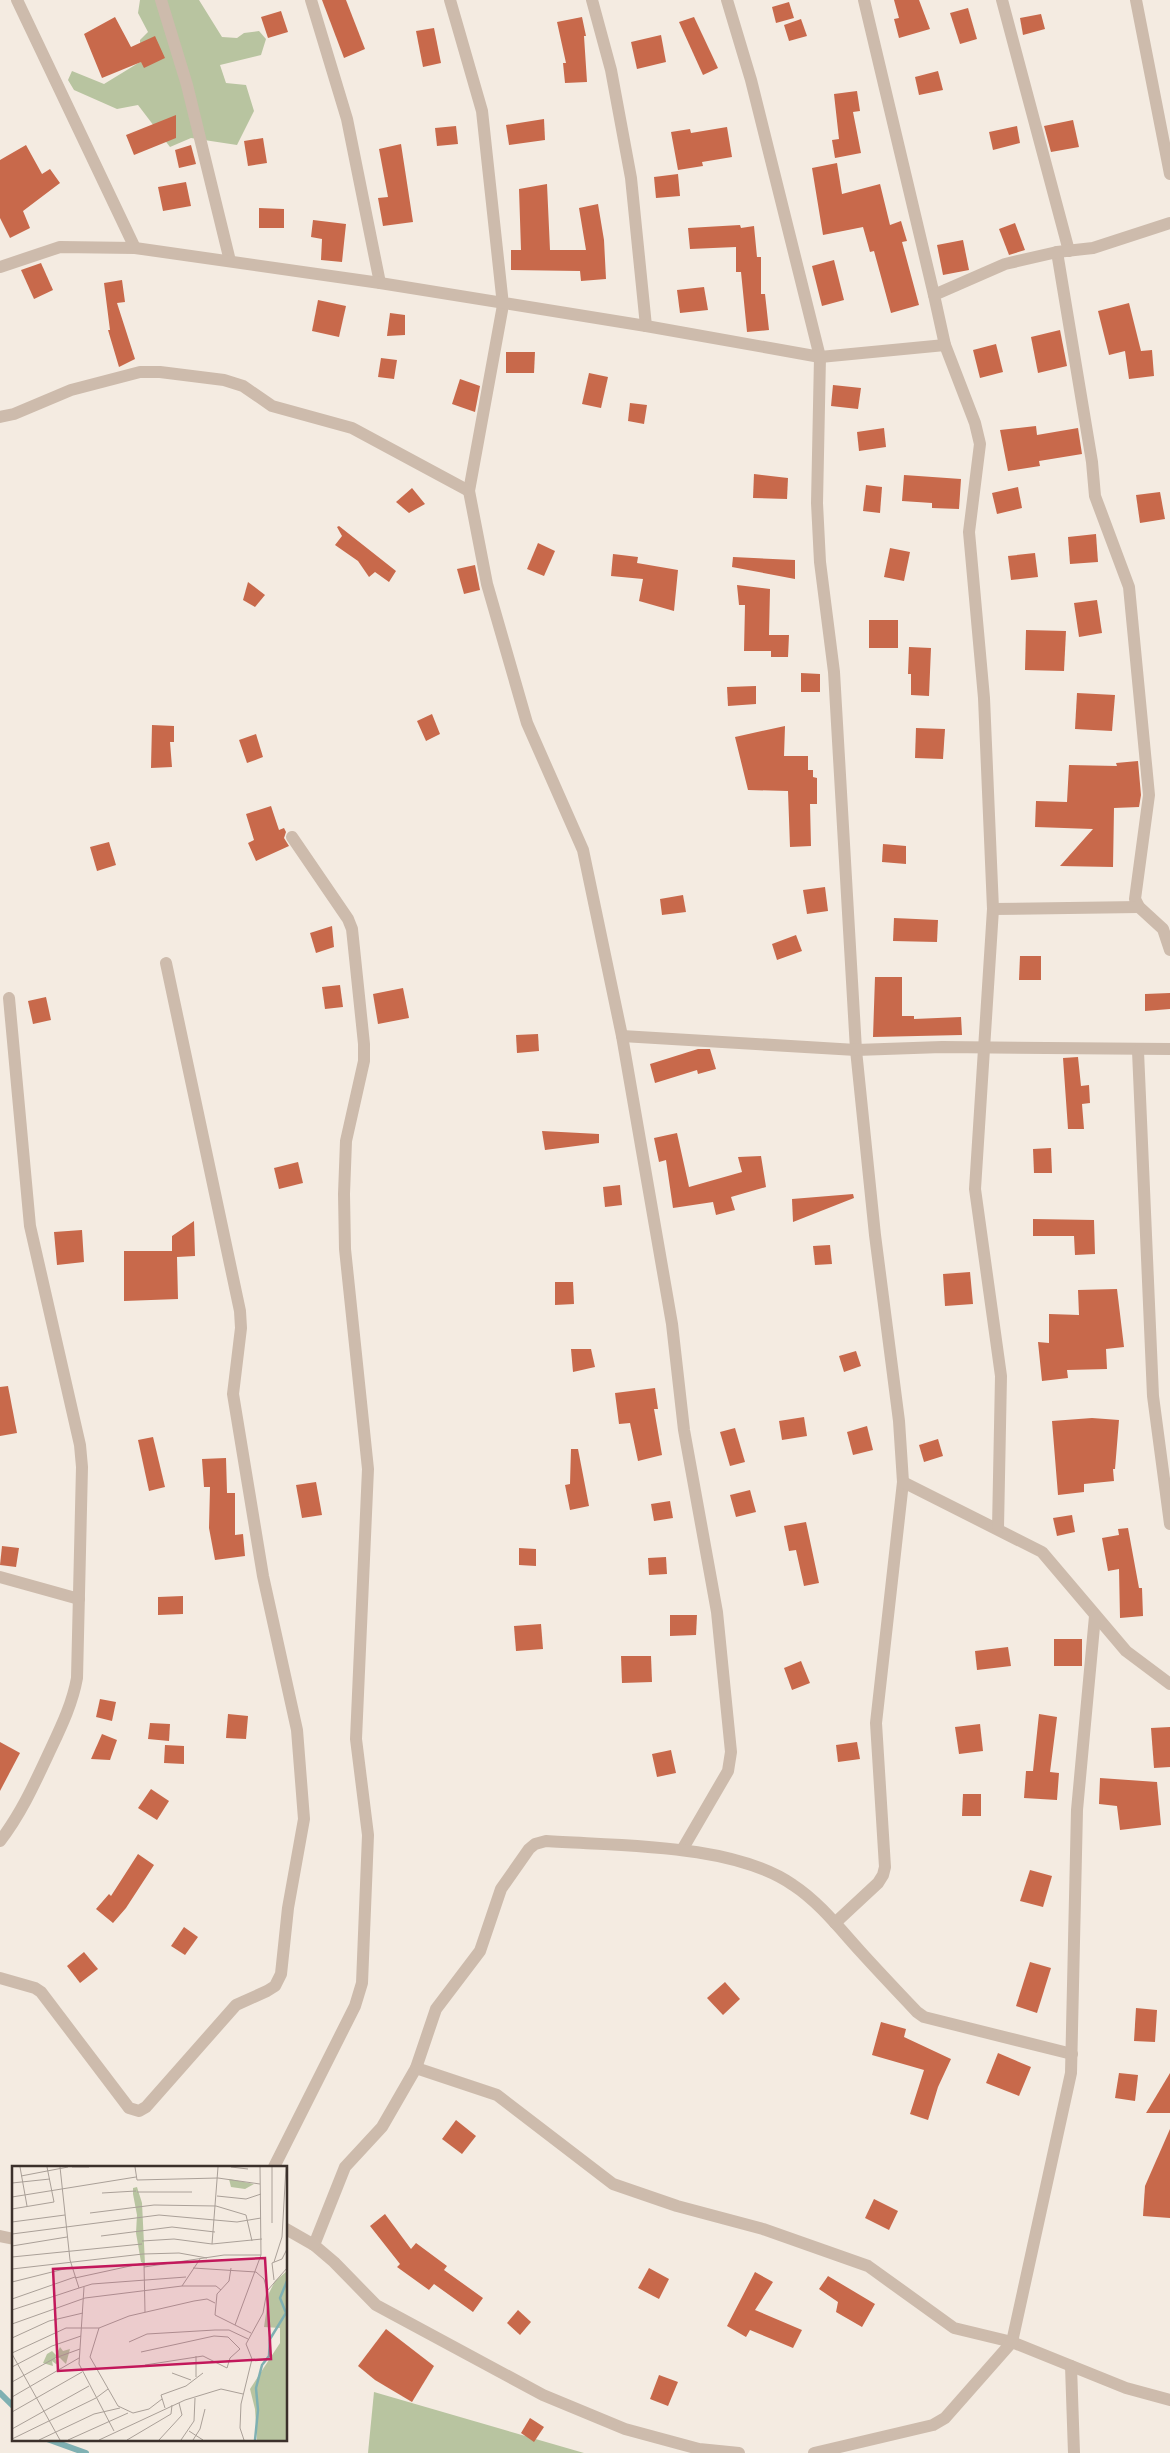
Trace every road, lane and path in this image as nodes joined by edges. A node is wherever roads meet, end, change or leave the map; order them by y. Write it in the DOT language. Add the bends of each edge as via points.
graph roads {
  1 [pos="17,0"];
  2 [pos="161,0"];
  3 [pos="311,0"];
  4 [pos="450,0"];
  5 [pos="592,0"];
  6 [pos="727,0"];
  7 [pos="864,0"];
  8 [pos="1002,0"];
  9 [pos="1136,0"];
  10 [pos="1170,174"];
  11 [pos="1170,223"];
  12 [pos="135,248"];
  13 [pos="1063,252"];
  14 [pos="230,261"];
  15 [pos="0,267"];
  16 [pos="380,283"];
  17 [pos="934,295"];
  18 [pos="504,305"];
  19 [pos="646,326"];
  20 [pos="945,345"];
  21 [pos="820,357"];
  22 [pos="0,417"];
  23 [pos="470,491"];
  24 [pos="292,837"];
  25 [pos="1139,906"];
  26 [pos="993,909"];
  27 [pos="1170,950"];
  28 [pos="166,963"];
  29 [pos="10,998"];
  30 [pos="622,1036"];
  31 [pos="985,1047"];
  32 [pos="1170,1049"];
  33 [pos="856,1050"];
  34 [pos="1138,1051"];
  35 [pos="903,1482"];
  36 [pos="1170,1524"];
  37 [pos="998,1528"];
  38 [pos="0,1577"];
  39 [pos="79,1599"];
  40 [pos="1096,1616"];
  41 [pos="1170,1684"];
  42 [pos="0,1841"];
  43 [pos="682,1850"];
  44 [pos="835,1922"];
  45 [pos="0,1978"];
  46 [pos="1072,2054"];
  47 [pos="416,2068"];
  48 [pos="274,2166"];
  49 [pos="288,2230"];
  50 [pos="314,2245"];
  51 [pos="1012,2342"];
  52 [pos="1070,2366"];
  53 [pos="1170,2400"];
  54 [pos="739,2453"];
  55 [pos="814,2453"];
  56 [pos="1074,2453"];
  1 -- 12 [label="street"];
  2 -- 14 [label="street" via="187,85"];
  3 -- 16 [label="street" via="347,119"];
  4 -- 18 [label="street" via="482,111"];
  5 -- 19 [label="street" via="611,70 631,178"];
  6 -- 21 [label="street" via="751,80"];
  7 -- 17 [label="street"];
  8 -- 13 [label="street"];
  9 -- 10 [label="street"];
  11 -- 13 [label="street" via="1112,243"];
  12 -- 14 [label="street"];
  12 -- 15 [label="street" via="60,248"];
  13 -- 17 [label="street" via="1005,264"];
  13 -- 25 [label="street" via="1095,496 1129,587 1149,795 1135,899"];
  14 -- 16 [label="street"];
  16 -- 18 [label="street"];
  17 -- 20 [label="street"];
  18 -- 19 [label="street"];
  18 -- 23 [label="street"];
  19 -- 21 [label="street"];
  20 -- 21 [label="street"];
  20 -- 26 [label="street" via="979,435 969,532 984,698"];
  21 -- 33 [label="street" via="817,503 820,562 834,672"];
  22 -- 23 [label="street" via="71,390 140,372 224,380 244,386 272,406 352,428"];
  23 -- 30 [label="street" via="487,584 527,723 583,850"];
  24 -- 48 [label="street" via="352,929 364,1044 364,1061 346,1141 344,1194 346,1258 368,1469 356,1740 368,1835 360,1995"];
  25 -- 26 [label="street"];
  25 -- 27 [label="street" via="1163,929"];
  26 -- 31 [label="street"];
  28 -- 45 [label="street" via="240,1311 233,1394 263,1576 297,1730 304,1819 288,1908 281,1974 275,1986 236,2005 139,2111 129,2108 41,1992"];
  29 -- 39 [label="street" via="30,1226 82,1458"];
  30 -- 33 [label="street"];
  30 -- 43 [label="street" via="672,1324 684,1430 717,1612 732,1752 728,1771"];
  31 -- 33 [label="street"];
  31 -- 34 [label="street"];
  31 -- 37 [label="street" via="975,1190 1001,1376"];
  32 -- 34 [label="street"];
  33 -- 35 [label="street" via="875,1235 900,1421"];
  34 -- 36 [label="street" via="1153,1396"];
  35 -- 37 [label="street"];
  35 -- 44 [label="street" via="876,1723 885,1867 878,1883"];
  37 -- 40 [label="street" via="1042,1552"];
  38 -- 39 [label="street"];
  39 -- 42 [label="street" via="75,1692 18,1818"];
  40 -- 41 [label="street" via="1134,1659"];
  40 -- 46 [label="street" via="1077,1810"];
  43 -- 44 [label="street" via="747,1864 782,1878"];
  43 -- 47 [label="street" via="546,1841 535,1844 501,1889 478,1956 436,2009"];
  44 -- 46 [label="street" via="924,2017"];
  46 -- 51 [label="street" via="1069,2082"];
  47 -- 50 [label="street" via="377,2133 345,2167"];
  47 -- 51 [label="street" via="497,2095 613,2184 677,2206 763,2229 868,2266 954,2328"];
  49 -- 50 [label="street"];
  50 -- 54 [label="street" via="376,2305 543,2395 625,2429 699,2450"];
  51 -- 52 [label="street"];
  51 -- 55 [label="street" via="944,2418 933,2426"];
  52 -- 53 [label="street" via="1126,2388"];
  52 -- 56 [label="street"];
}
